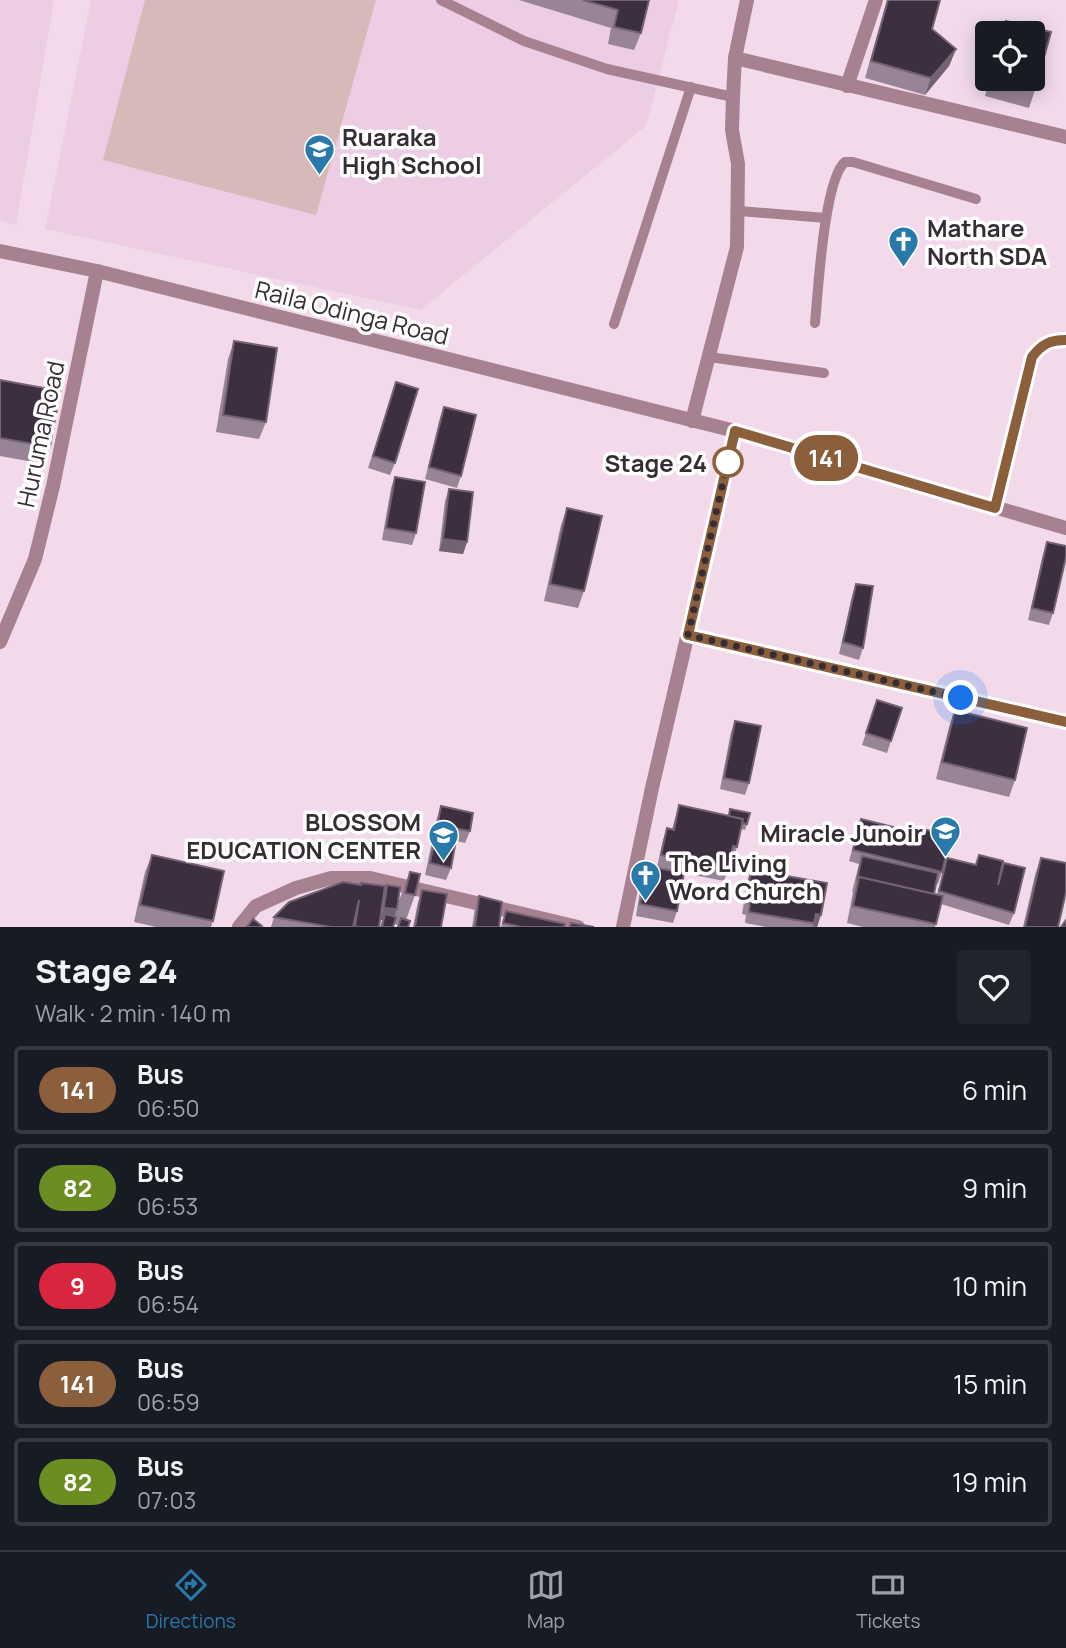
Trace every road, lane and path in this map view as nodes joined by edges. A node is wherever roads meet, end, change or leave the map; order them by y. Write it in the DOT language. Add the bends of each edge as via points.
graph roads {
  1 [pos="440,0"];
  2 [pos="747,0"];
  3 [pos="876,0"];
  4 [pos="735,58"];
  5 [pos="847,86"];
  6 [pos="691,88"];
  7 [pos="733,97"];
  8 [pos="1066,137"];
  9 [pos="976,199"];
  10 [pos="738,211"];
  11 [pos="826,218"];
  12 [pos="0,251"];
  13 [pos="97,271"];
  14 [pos="815,323"];
  15 [pos="614,324"];
  16 [pos="1066,340"];
  17 [pos="709,357"];
  18 [pos="824,373"];
  19 [pos="692,421"];
  20 [pos="735,431"];
  21 [pos="995,508"];
  22 [pos="1066,528"];
  23 [pos="688,635"];
  24 [pos="0,642"];
  25 [pos="1066,722"];
  26 [pos="239,927"];
  27 [pos="579,927"];
  28 [pos="623,927"];
  1 -- 6 [label="lane" via="524,41 607,69"];
  2 -- 4 [label="street"];
  3 -- 5 [label="street"];
  4 -- 5 [label="street"];
  4 -- 7 [label="street"];
  5 -- 8 [label="street"];
  6 -- 7 [label="lane"];
  6 -- 15 [label="lane"];
  7 -- 10 [label="street"];
  9 -- 11 [label="lane" via="845,162 839,167"];
  10 -- 11 [label="lane"];
  10 -- 17 [label="street" via="737,247"];
  11 -- 14 [label="lane"];
  12 -- 13 [label="street, Raila Odinga Road"];
  13 -- 19 [label="street, Raila Odinga Road"];
  13 -- 24 [label="street, Huruma Road" via="35,559"];
  16 -- 21 [label="street" via="1052,340 1032,357"];
  17 -- 18 [label="lane"];
  17 -- 19 [label="street"];
  19 -- 20 [label="street, Raila Odinga Road"];
  20 -- 21 [label="street, Raila Odinga Road"];
  20 -- 23 [label="street"];
  21 -- 22 [label="street, Raila Odinga Road"];
  23 -- 25 [label="street"];
  23 -- 28 [label="street"];
  26 -- 27 [label="street" via="256,906 331,878 370,878"];
}
